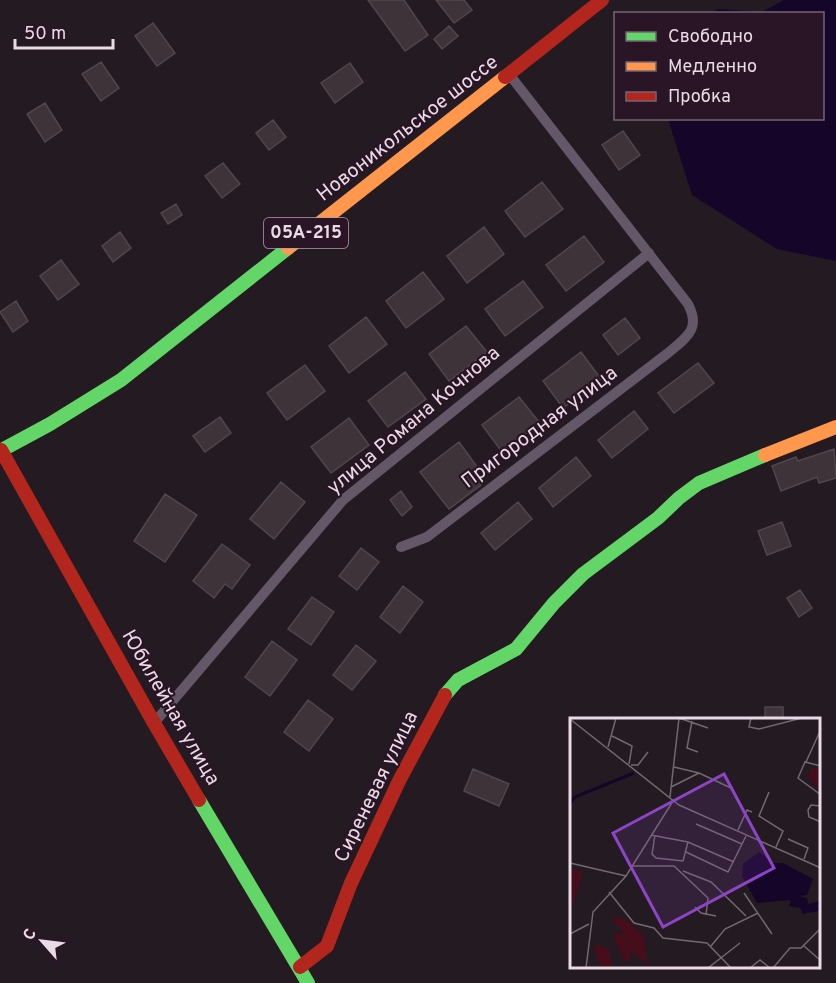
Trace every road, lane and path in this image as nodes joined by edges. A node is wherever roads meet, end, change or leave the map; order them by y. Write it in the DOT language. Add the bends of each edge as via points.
graph roads {
  1 [pos="602,0"];
  2 [pos="509,74"];
  3 [pos="649,253"];
  4 [pos="836,427"];
  5 [pos="0,450"];
  6 [pos="401,547"];
  7 [pos="154,723"];
  8 [pos="300,967"];
  9 [pos="308,983"];
  1 -- 2 [label="main road, Новоникольское шоссе / 05А-215"];
  2 -- 3 [label="street"];
  2 -- 5 [label="main road, Новоникольское шоссе / 05А-215" via="121,380"];
  3 -- 6 [label="street, Пригородная улица" via="694,316 693,326 682,340 427,537"];
  3 -- 7 [label="street, улица Романа Кочнова" via="343,500"];
  4 -- 8 [label="main road, Сиреневая улица" via="699,483 582,574 516,649 458,680 445,694 400,779 356,872 327,946"];
  5 -- 7 [label="main road, Юбилейная улица"];
  7 -- 8 [label="main road, Юбилейная улица"];
  8 -- 9 [label="main road, Юбилейная улица"];
}
